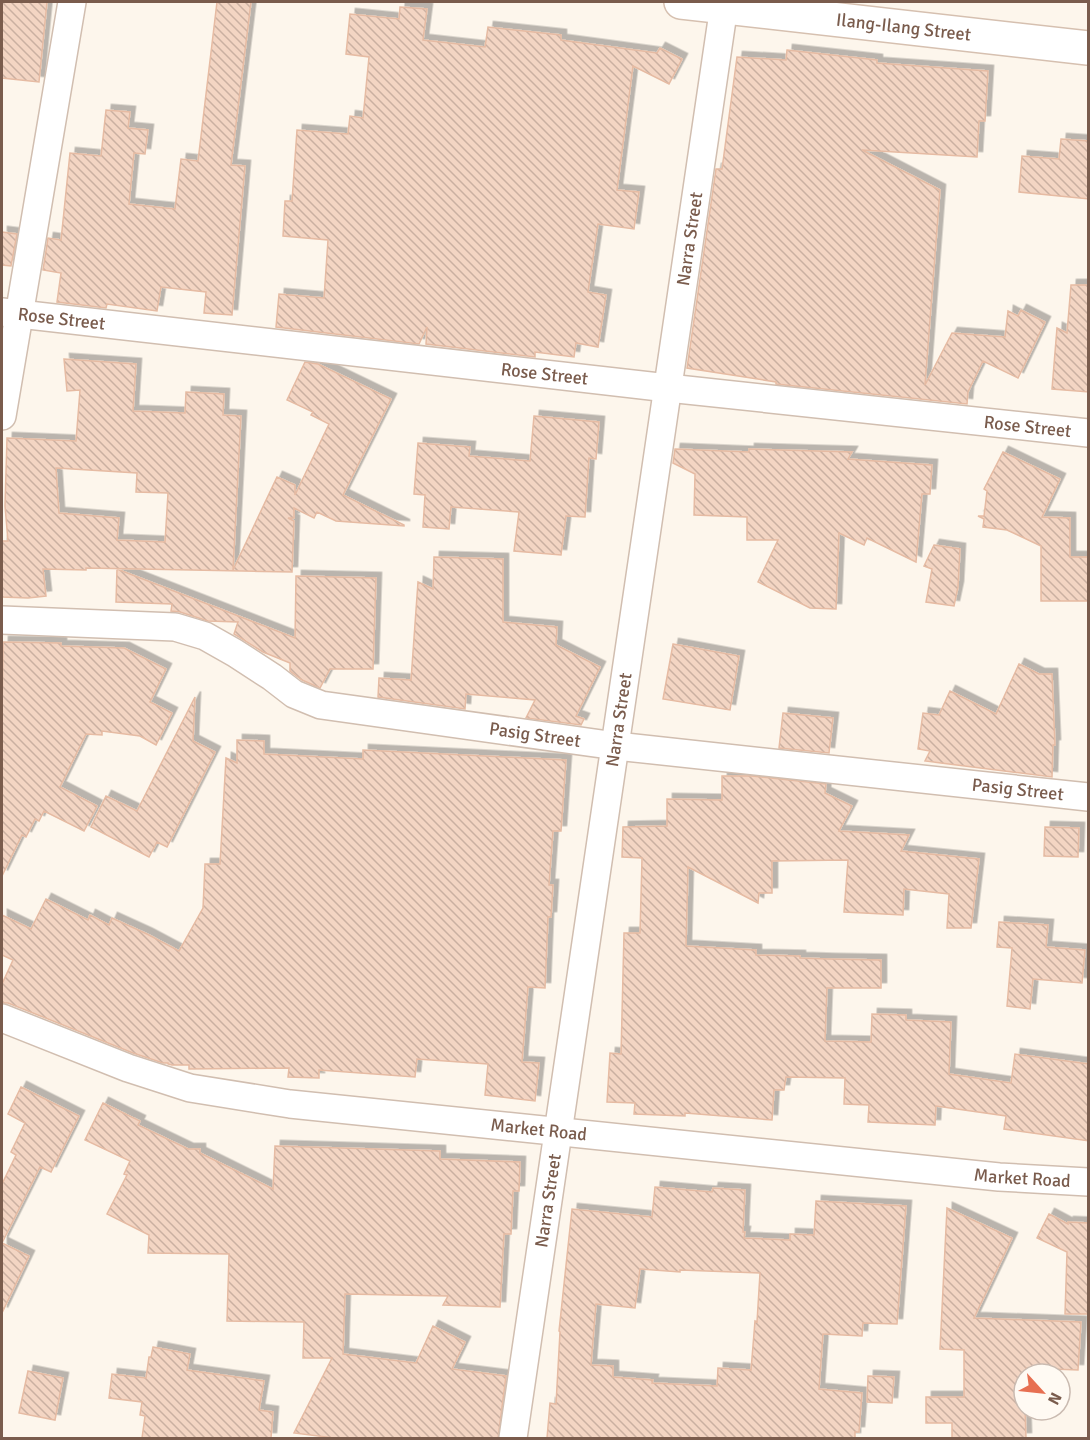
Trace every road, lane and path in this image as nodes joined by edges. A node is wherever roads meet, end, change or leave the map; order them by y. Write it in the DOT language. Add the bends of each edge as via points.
graph roads {
  1 [pos="72,2"];
  2 [pos="681,2"];
  3 [pos="724,4"];
  4 [pos="1089,48"];
  5 [pos="11,313"];
  6 [pos="668,388"];
  7 [pos="2,416"];
  8 [pos="1089,433"];
  9 [pos="2,620"];
  10 [pos="616,746"];
  11 [pos="1089,797"];
  12 [pos="2,1018"];
  13 [pos="559,1132"];
  14 [pos="1089,1182"];
  15 [pos="513,1438"];
  1 -- 5 [label="street"];
  2 -- 3 [label="main road, Ilang-Ilang Street"];
  3 -- 4 [label="main road, Ilang-Ilang Street"];
  3 -- 6 [label="street, Narra Street"];
  5 -- 6 [label="street, Rose Street"];
  5 -- 7 [label="street"];
  6 -- 8 [label="street, Rose Street"];
  6 -- 10 [label="street, Narra Street"];
  9 -- 10 [label="street, Pasig Street" via="176,627 205,636 294,694 321,705"];
  10 -- 11 [label="street, Pasig Street"];
  10 -- 13 [label="street, Narra Street"];
  12 -- 13 [label="street, Market Road" via="190,1088 290,1104"];
  13 -- 14 [label="street, Market Road" via="999,1177"];
  13 -- 15 [label="street, Narra Street"];
}
